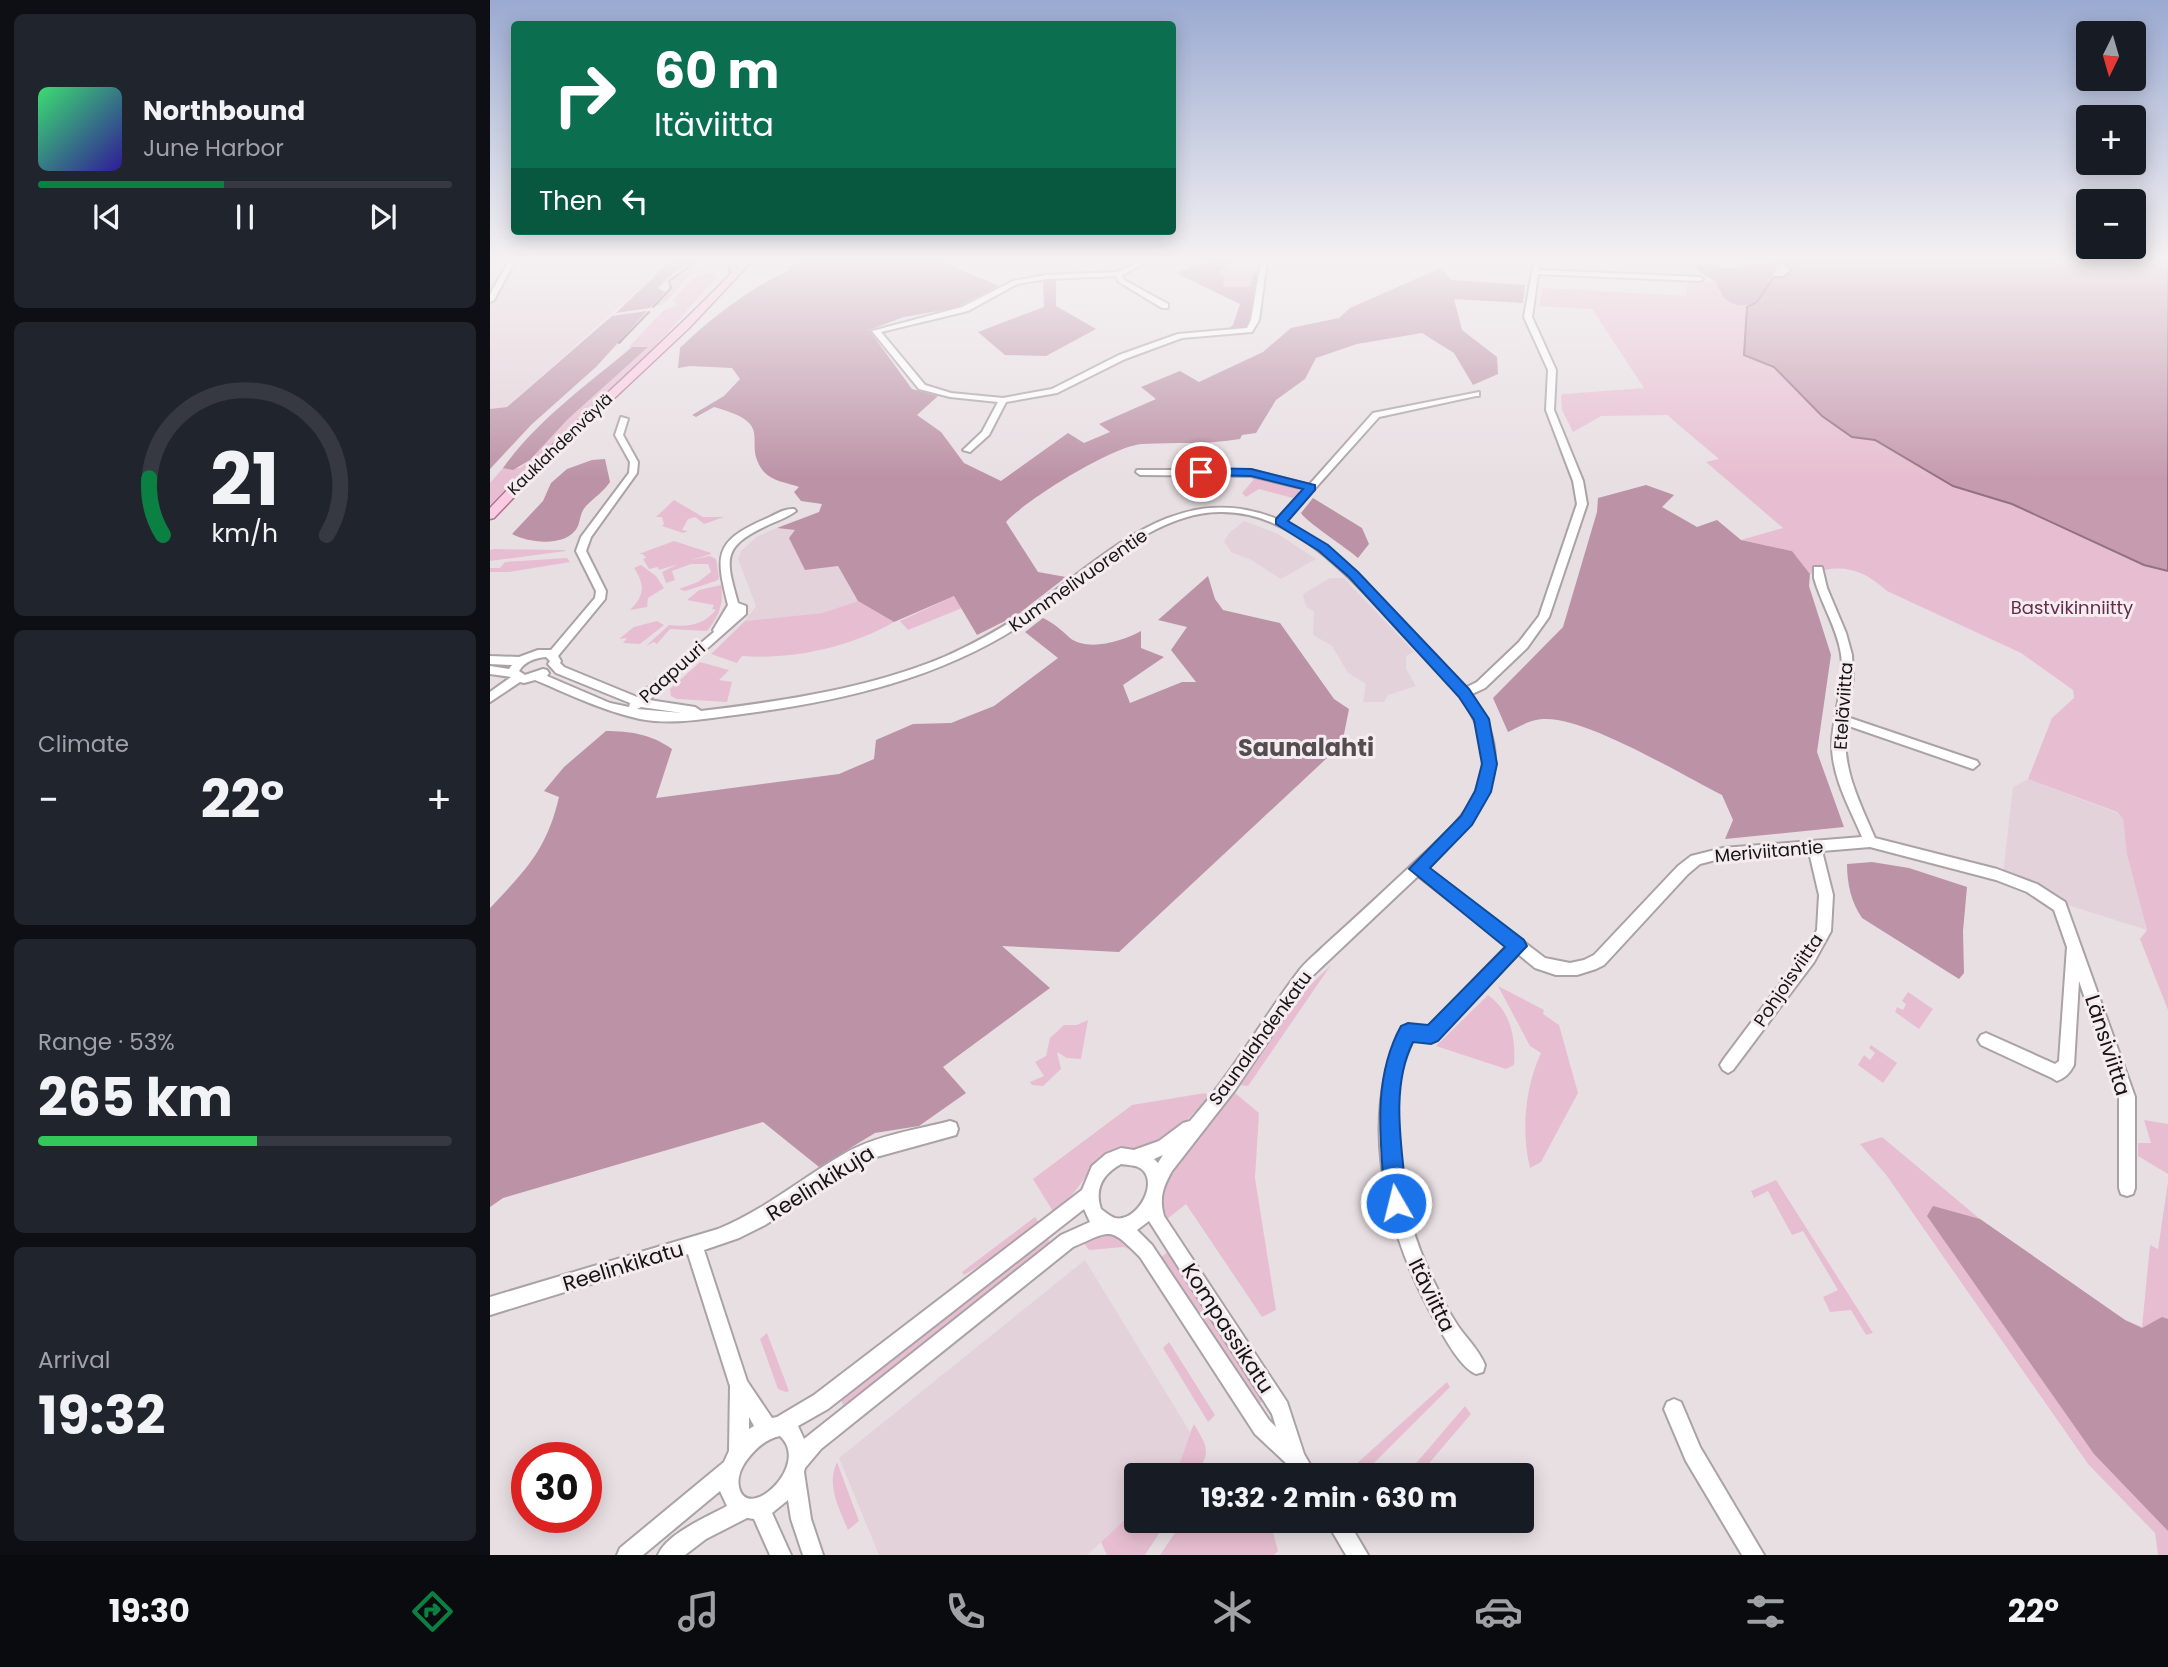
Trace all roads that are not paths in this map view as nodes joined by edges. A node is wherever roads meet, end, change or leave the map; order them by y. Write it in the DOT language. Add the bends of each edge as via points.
graph roads {
  1 [pos="674,334"];
  2 [pos="878,334"];
  3 [pos="1209,334"];
  4 [pos="1536,334"];
  5 [pos="1476,394"];
  6 [pos="1003,400"];
  7 [pos="624,419"];
  8 [pos="967,450"];
  9 [pos="1140,472"];
  10 [pos="1311,488"];
  11 [pos="791,511"];
  12 [pos="490,514"];
  13 [pos="1280,522"];
  14 [pos="1818,569"];
  15 [pos="583,619"];
  16 [pos="539,653"];
  17 [pos="553,659"];
  18 [pos="490,660"];
  19 [pos="520,661"];
  20 [pos="490,670"];
  21 [pos="516,676"];
  22 [pos="537,676"];
  23 [pos="1464,693"];
  24 [pos="490,698"];
  25 [pos="638,702"];
  26 [pos="626,712"];
  27 [pos="715,713"];
  28 [pos="1840,719"];
  29 [pos="1973,764"];
  30 [pos="1870,842"];
  31 [pos="1814,846"];
  32 [pos="1418,869"];
  33 [pos="2060,906"];
  34 [pos="2074,944"];
  35 [pos="1517,946"];
  36 [pos="1986,1040"];
  37 [pos="1728,1065"];
  38 [pos="1198,1123"];
  39 [pos="950,1129"];
  40 [pos="1137,1157"];
  41 [pos="1156,1184"];
  42 [pos="2127,1188"];
  43 [pos="1089,1195"];
  44 [pos="1152,1203"];
  45 [pos="1113,1225"];
  46 [pos="693,1244"];
  47 [pos="490,1306"];
  48 [pos="1476,1365"];
  49 [pos="739,1386"];
  50 [pos="1674,1409"];
  51 [pos="773,1427"];
  52 [pos="1294,1457"];
  53 [pos="735,1461"];
  54 [pos="1298,1463"];
  55 [pos="797,1467"];
  56 [pos="752,1508"];
  57 [pos="1344,1533"];
  58 [pos="627,1555"];
  59 [pos="668,1555"];
  60 [pos="781,1555"];
  61 [pos="813,1555"];
  62 [pos="1358,1555"];
  63 [pos="1754,1555"];
  1 -- 12 [label="main road, Kauklahdenväylä"];
  2 -- 6 [label="street" via="922,387"];
  3 -- 6 [label="street" via="1181,336 1122,357 1054,391"];
  4 -- 23 [label="street" via="1552,370 1550,410 1578,481 1582,504 1544,617 1480,685"];
  5 -- 10 [label="street" via="1376,415"];
  6 -- 8 [label="street" via="986,433"];
  7 -- 15 [label="street" via="619,435 634,462 633,473 583,544 583,557 601,590 600,599"];
  9 -- 10 [label="street" via="1251,472"];
  10 -- 13 [label="street"];
  11 -- 25 [label="street, Paapuuri" via="748,532 728,550 724,560 733,605 718,631"];
  13 -- 23 [label="street, Kummelivuorentie" via="1341,562"];
  13 -- 27 [label="street, Kummelivuorentie" via="1230,509 1177,517 1146,531 1024,619 933,666 845,694"];
  14 -- 28 [label="street, Eteläviitta" via="1848,658"];
  15 -- 16 [label="street"];
  15 -- 17 [label="street"];
  16 -- 17 [label="street"];
  16 -- 19 [label="street"];
  17 -- 22 [label="street"];
  17 -- 25 [label="street, Kummelivuorentie" via="561,670"];
  18 -- 19 [label="street"];
  19 -- 21 [label="street"];
  20 -- 21 [label="street"];
  21 -- 22 [label="street"];
  21 -- 24 [label="street"];
  22 -- 26 [label="street, Kummelivuorentie"];
  23 -- 32 [label="street, Saunalahdenkatu" via="1486,732 1488,775 1472,813"];
  25 -- 26 [label="street, Paapuuri"];
  25 -- 27 [label="street, Kummelivuorentie"];
  26 -- 27 [label="street, Kummelivuorentie" via="676,718"];
  28 -- 29 [label="street"];
  28 -- 30 [label="street, Eteläviitta" via="1842,768"];
  30 -- 31 [label="street, Meriviitantie"];
  30 -- 33 [label="street, Meriviitantie" via="1997,875 2032,888"];
  31 -- 35 [label="street, Meriviitantie" via="1723,853 1696,860 1599,960 1582,970 1556,970"];
  31 -- 37 [label="street, Pohjoisviitta" via="1826,895 1824,931"];
  32 -- 35 [label="street, Meriviitantie"];
  32 -- 38 [label="street, Saunalahdenkatu" via="1305,973"];
  33 -- 34 [label="street, Länsiviitta"];
  34 -- 36 [label="street" via="2066,1065 2057,1073"];
  34 -- 42 [label="street, Länsiviitta" via="2127,1097"];
  35 -- 48 [label="street, Itäviitta" via="1431,1035 1408,1032 1394,1068 1389,1115 1396,1203 1415,1263 1454,1340"];
  38 -- 40 [label="street, Saunalahdenkatu" via="1164,1147"];
  38 -- 41 [label="street, Saunalahdenkatu"];
  39 -- 46 [label="street, Reelinkikuja" via="876,1147 744,1229"];
  40 -- 41 [label="street" via="1153,1170"];
  40 -- 43 [label="street" via="1121,1156 1105,1163 1094,1177"];
  41 -- 44 [label="street"];
  43 -- 45 [label="street" via="1091,1209"];
  43 -- 51 [label="street" via="821,1402"];
  44 -- 45 [label="street" via="1136,1222"];
  44 -- 52 [label="street, Kompassikatu" via="1157,1220 1280,1409"];
  45 -- 52 [label="street, Kompassikatu" via="1146,1251 1262,1427"];
  45 -- 55 [label="street" via="1067,1241 814,1442"];
  46 -- 47 [label="street, Reelinkikatu"];
  46 -- 49 [label="street, Reelinkikatu"];
  49 -- 51 [label="street, Reelinkikatu"];
  49 -- 53 [label="street, Reelinkikatu"];
  50 -- 63 [label="street" via="1693,1454"];
  51 -- 53 [label="street" via="747,1442"];
  51 -- 55 [label="street" via="789,1430 796,1437"];
  52 -- 54 [label="street, Kompassikatu"];
  53 -- 56 [label="street" via="729,1480 733,1498"];
  53 -- 58 [label="street"];
  55 -- 56 [label="street" via="774,1501"];
  55 -- 61 [label="street" via="801,1519"];
  56 -- 59 [label="street" via="699,1532"];
  56 -- 60 [label="street"];
  57 -- 62 [label="street"];
}
